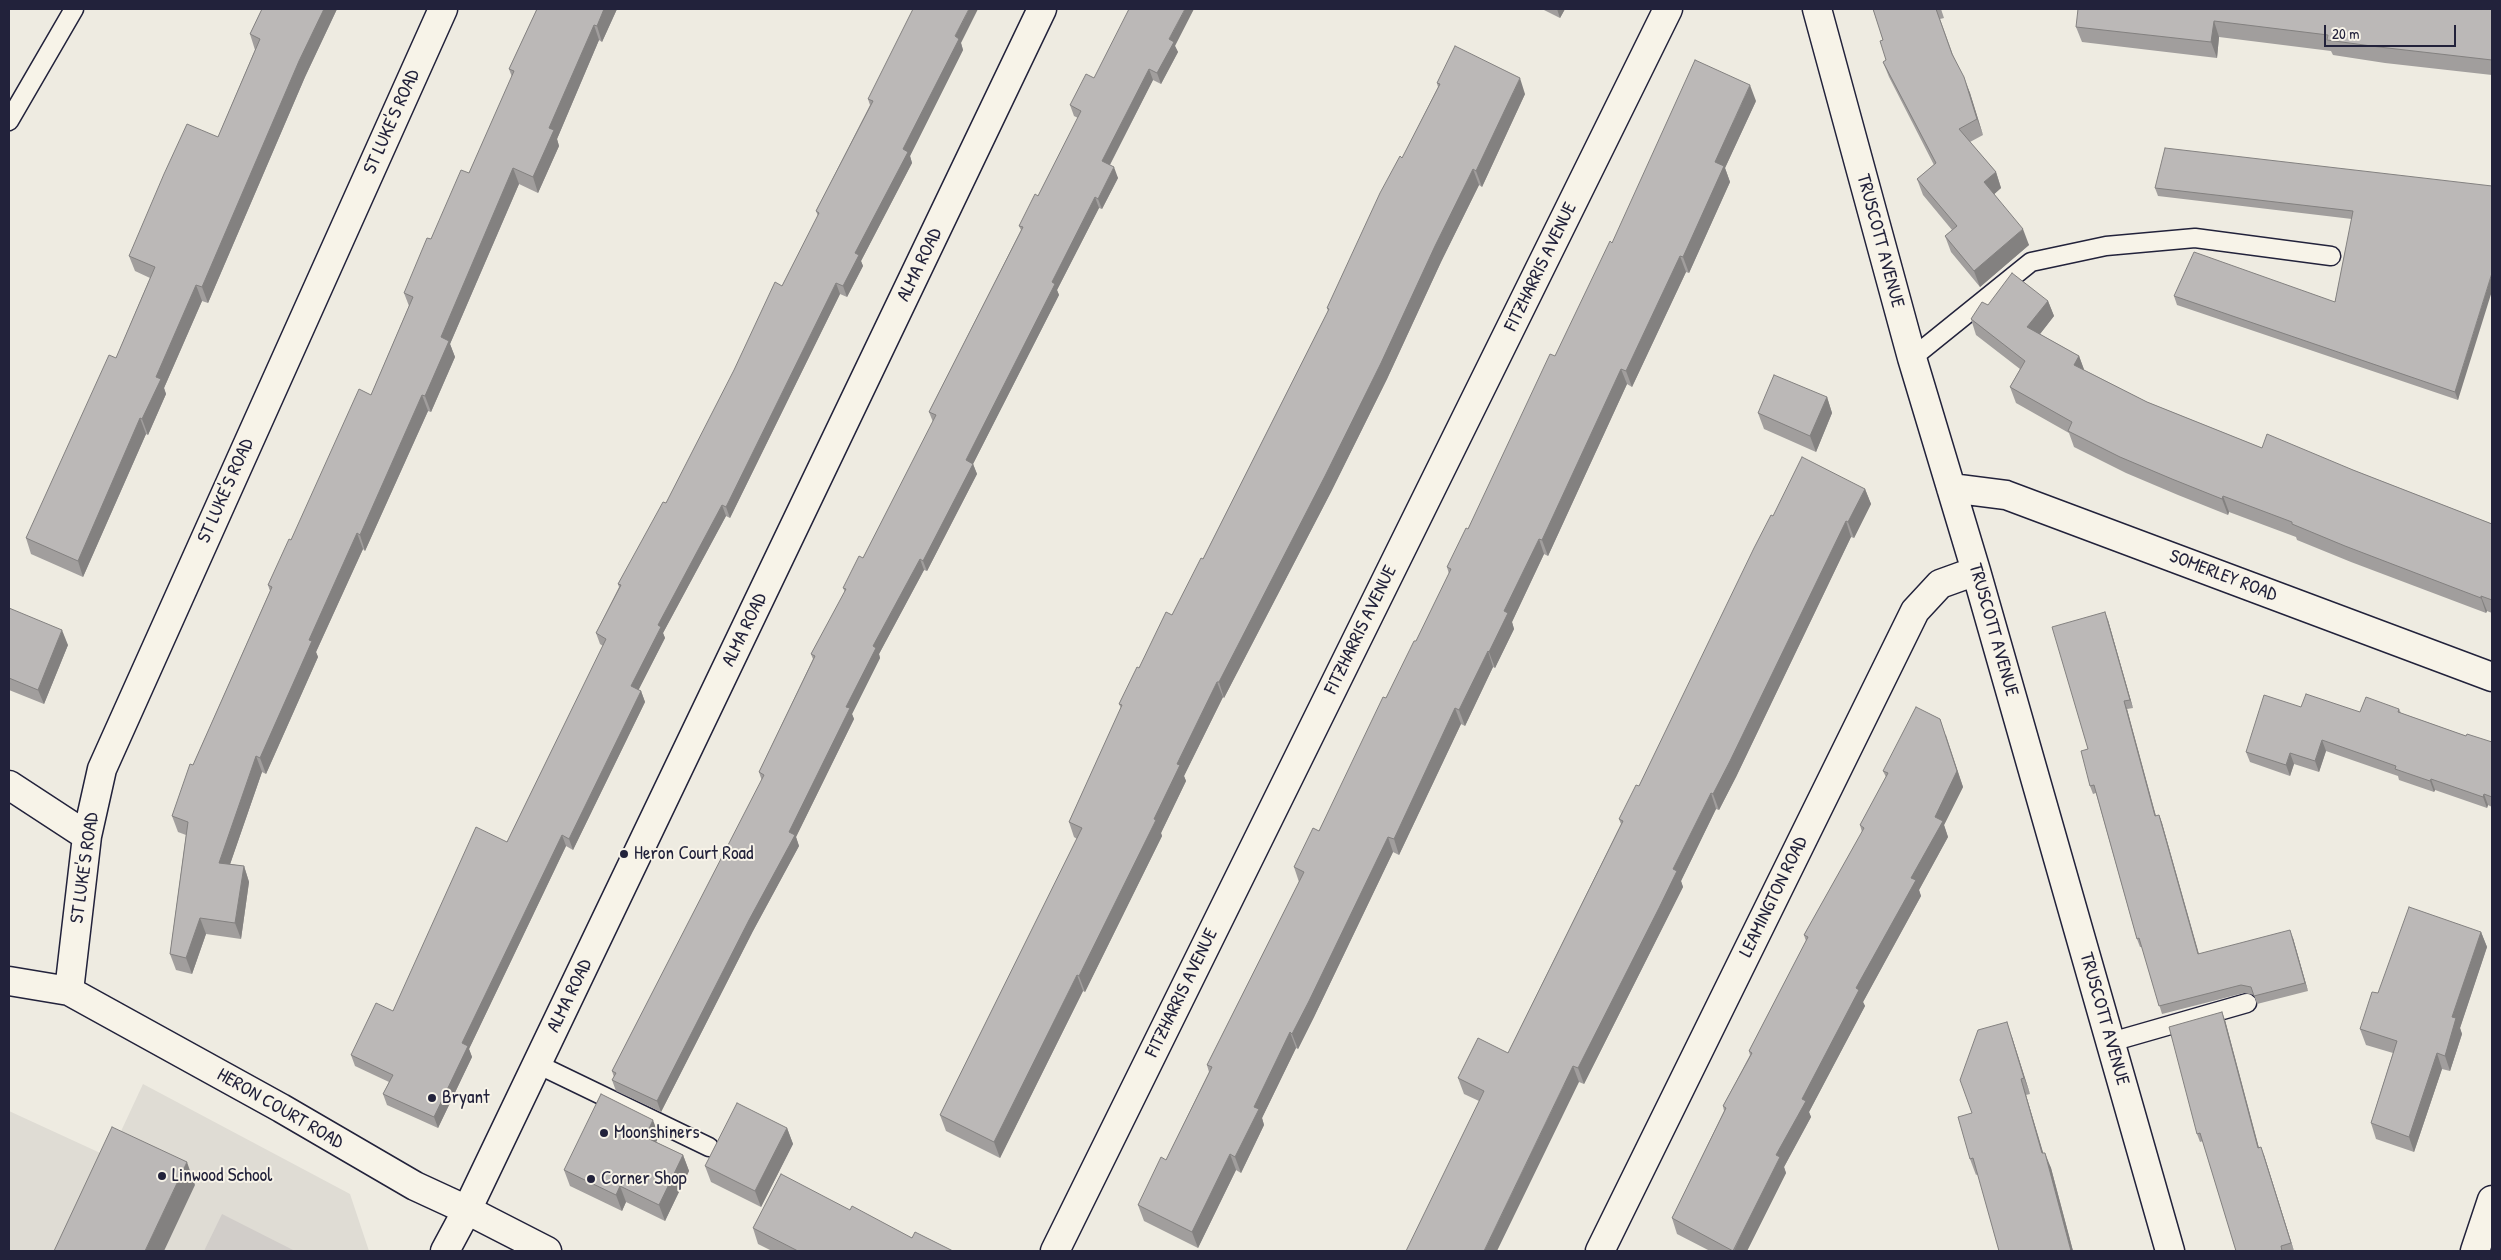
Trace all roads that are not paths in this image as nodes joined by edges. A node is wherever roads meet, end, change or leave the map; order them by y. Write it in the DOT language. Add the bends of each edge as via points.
graph roads {
  1 [pos="74,9"];
  2 [pos="443,9"];
  3 [pos="1042,9"];
  4 [pos="1668,9"];
  5 [pos="1816,9"];
  6 [pos="9,121"];
  7 [pos="2331,256"];
  8 [pos="1912,358"];
  9 [pos="1951,488"];
  10 [pos="1976,571"];
  11 [pos="2492,677"];
  12 [pos="9,785"];
  13 [pos="87,836"];
  14 [pos="9,981"];
  15 [pos="69,991"];
  16 [pos="2247,1003"];
  17 [pos="2111,1042"];
  18 [pos="537,1064"];
  19 [pos="709,1147"];
  20 [pos="2492,1200"];
  21 [pos="467,1210"];
  22 [pos="446,1251"];
  23 [pos="547,1251"];
  24 [pos="1055,1251"];
  25 [pos="1600,1251"];
  26 [pos="2170,1251"];
  27 [pos="2475,1251"];
  1 -- 6 [label="lane"];
  2 -- 13 [label="street, ST LUKE'S ROAD" via="102,769"];
  3 -- 18 [label="street, ALMA ROAD"];
  4 -- 24 [label="street, FITZHARRIS AVENUE"];
  5 -- 8 [label="street, TRUSCOTT AVENUE"];
  7 -- 8 [label="lane" via="2195,238 2106,246 2031,262"];
  8 -- 9 [label="street, TRUSCOTT AVENUE"];
  9 -- 10 [label="street, TRUSCOTT AVENUE"];
  9 -- 11 [label="street, SOMERLEY ROAD" via="2006,495"];
  10 -- 17 [label="street, TRUSCOTT AVENUE"];
  10 -- 25 [label="street, LEAMINGTON ROAD" via="1940,584 1915,611"];
  12 -- 13 [label="street"];
  13 -- 15 [label="street, ST LUKE'S ROAD"];
  14 -- 15 [label="street, HERON COURT ROAD"];
  15 -- 21 [label="street, HERON COURT ROAD" via="415,1186"];
  16 -- 17 [label="lane"];
  17 -- 26 [label="street, TRUSCOTT AVENUE"];
  18 -- 19 [label="lane"];
  18 -- 21 [label="street, ALMA ROAD"];
  20 -- 27 [label="street"];
  21 -- 22 [label="street, ALMA ROAD"];
  21 -- 23 [label="street, HERON COURT ROAD"];
}
